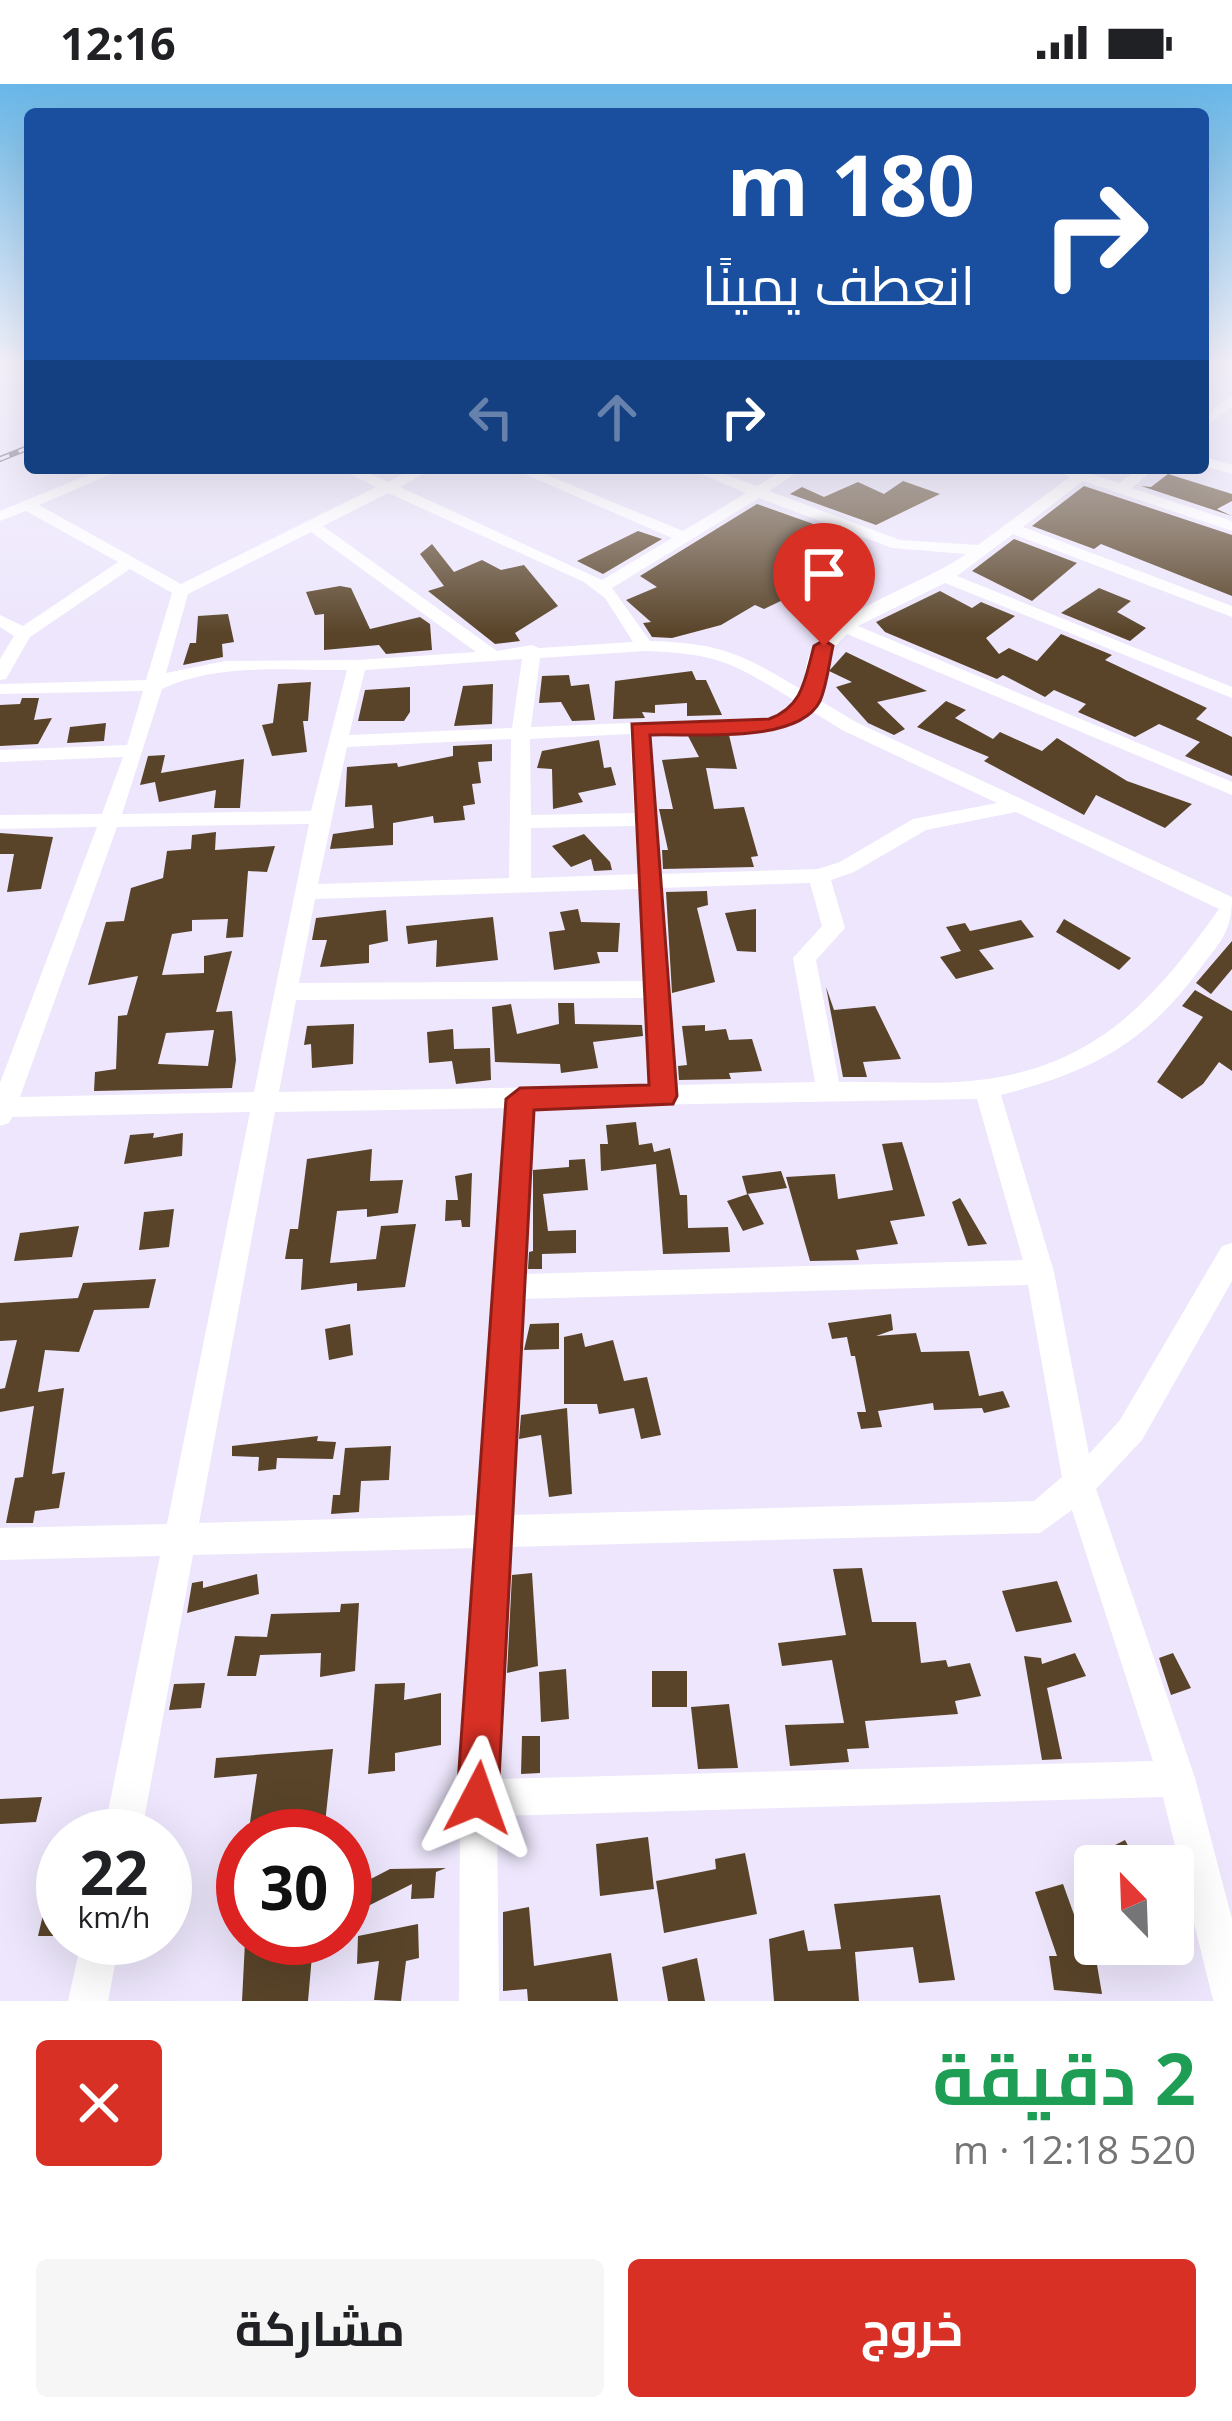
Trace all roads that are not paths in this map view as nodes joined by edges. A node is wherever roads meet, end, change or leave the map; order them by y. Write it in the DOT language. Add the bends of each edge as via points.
graph roads {
  1 [pos="103,474"];
  2 [pos="363,474"];
  3 [pos="413,474"];
  4 [pos="532,474"];
  5 [pos="710,474"];
  6 [pos="786,474"];
  7 [pos="1075,474"];
  8 [pos="1141,474"];
  9 [pos="1081,476"];
  10 [pos="391,484"];
  11 [pos="1121,489"];
  12 [pos="756,492"];
  13 [pos="0,500"];
  14 [pos="14,510"];
  15 [pos="312,525"];
  16 [pos="1232,526"];
  17 [pos="1015,529"];
  18 [pos="683,537"];
  19 [pos="983,550"];
  20 [pos="129,562"];
  21 [pos="945,577"];
  22 [pos="602,586"];
  23 [pos="182,591"];
  24 [pos="1232,611"];
  25 [pos="0,620"];
  26 [pos="845,627"];
  27 [pos="23,634"];
  28 [pos="645,646"];
  29 [pos="532,650"];
  30 [pos="493,656"];
  31 [pos="357,665"];
  32 [pos="0,675"];
  33 [pos="155,686"];
  34 [pos="0,689"];
  35 [pos="1232,693"];
  36 [pos="809,701"];
  37 [pos="639,728"];
  38 [pos="520,732"];
  39 [pos="343,741"];
  40 [pos="135,752"];
  41 [pos="0,756"];
  42 [pos="1232,789"];
  43 [pos="1016,806"];
  44 [pos="320,817"];
  45 [pos="647,819"];
  46 [pos="0,822"];
  47 [pos="109,822"];
  48 [pos="521,822"];
  49 [pos="819,876"];
  50 [pos="652,882"];
  51 [pos="520,886"];
  52 [pos="306,892"];
  53 [pos="1232,907"];
  54 [pos="658,988"];
  55 [pos="288,992"];
  56 [pos="986,1089"];
  57 [pos="829,1092"];
  58 [pos="663,1096"];
  59 [pos="520,1099"];
  60 [pos="267,1103"];
  61 [pos="1,1110"];
  62 [pos="1232,1255"];
  63 [pos="1040,1272"];
  64 [pos="509,1287"];
  65 [pos="1079,1484"];
  66 [pos="497,1531"];
  67 [pos="182,1543"];
  68 [pos="0,1544"];
  69 [pos="1177,1778"];
  70 [pos="478,1798"];
  71 [pos="128,1809"];
  72 [pos="95,1965"];
  73 [pos="1232,1996"];
  74 [pos="88,2001"];
  75 [pos="479,2001"];
  1 -- 14 [label="street"];
  2 -- 10 [label="street"];
  3 -- 10 [label="street"];
  4 -- 18 [label="street"];
  5 -- 12 [label="street"];
  6 -- 12 [label="street"];
  7 -- 9 [label="street"];
  8 -- 11 [label="street"];
  9 -- 11 [label="street"];
  9 -- 17 [label="street"];
  10 -- 15 [label="street"];
  10 -- 22 [label="street"];
  11 -- 16 [label="street"];
  12 -- 18 [label="street"];
  12 -- 19 [label="street" via="898,545"];
  13 -- 14 [label="street"];
  14 -- 20 [label="street"];
  15 -- 23 [label="street"];
  15 -- 30 [label="street"];
  17 -- 19 [label="street"];
  17 -- 24 [label="street"];
  18 -- 22 [label="street"];
  19 -- 21 [label="street"];
  20 -- 23 [label="street"];
  20 -- 27 [label="street"];
  21 -- 26 [label="street"];
  21 -- 35 [label="street"];
  22 -- 28 [label="street"];
  23 -- 33 [label="street"];
  25 -- 27 [label="street"];
  26 -- 36 [label="street" via="818,656"];
  26 -- 42 [label="street"];
  27 -- 32 [label="street"];
  28 -- 29 [label="street"];
  28 -- 36 [label="street" via="717,651"];
  29 -- 30 [label="street"];
  29 -- 38 [label="street"];
  30 -- 31 [label="street"];
  31 -- 33 [label="street" via="202,668"];
  31 -- 39 [label="street"];
  33 -- 34 [label="street"];
  33 -- 40 [label="street"];
  36 -- 37 [label="street" via="771,725"];
  36 -- 43 [label="street"];
  37 -- 38 [label="street"];
  37 -- 45 [label="street"];
  38 -- 39 [label="street"];
  38 -- 48 [label="street"];
  39 -- 44 [label="street"];
  40 -- 41 [label="street"];
  40 -- 47 [label="street"];
  43 -- 49 [label="street" via="920,824"];
  43 -- 53 [label="street"];
  44 -- 47 [label="street"];
  44 -- 52 [label="street"];
  45 -- 48 [label="street"];
  45 -- 50 [label="street"];
  46 -- 47 [label="street"];
  47 -- 61 [label="street"];
  48 -- 51 [label="street"];
  49 -- 50 [label="street"];
  49 -- 57 [label="street" via="833,928 804,958"];
  50 -- 51 [label="street"];
  50 -- 54 [label="street"];
  51 -- 52 [label="street"];
  52 -- 55 [label="street"];
  53 -- 56 [label="street" via="1136,1031 1063,1069"];
  54 -- 55 [label="street"];
  54 -- 58 [label="street"];
  55 -- 60 [label="street"];
  56 -- 57 [label="street"];
  56 -- 63 [label="street"];
  57 -- 58 [label="street"];
  58 -- 59 [label="street"];
  59 -- 60 [label="street"];
  59 -- 64 [label="street"];
  60 -- 61 [label="street"];
  60 -- 67 [label="street"];
  62 -- 65 [label="street" via="1131,1430"];
  63 -- 64 [label="street"];
  63 -- 65 [label="street"];
  64 -- 66 [label="street"];
  65 -- 66 [label="street" via="1040,1517"];
  65 -- 69 [label="street"];
  66 -- 67 [label="street"];
  66 -- 70 [label="street"];
  67 -- 68 [label="street"];
  67 -- 71 [label="street"];
  69 -- 70 [label="street"];
  69 -- 73 [label="street"];
  70 -- 75 [label="street"];
  72 -- 74 [label="street"];
}
